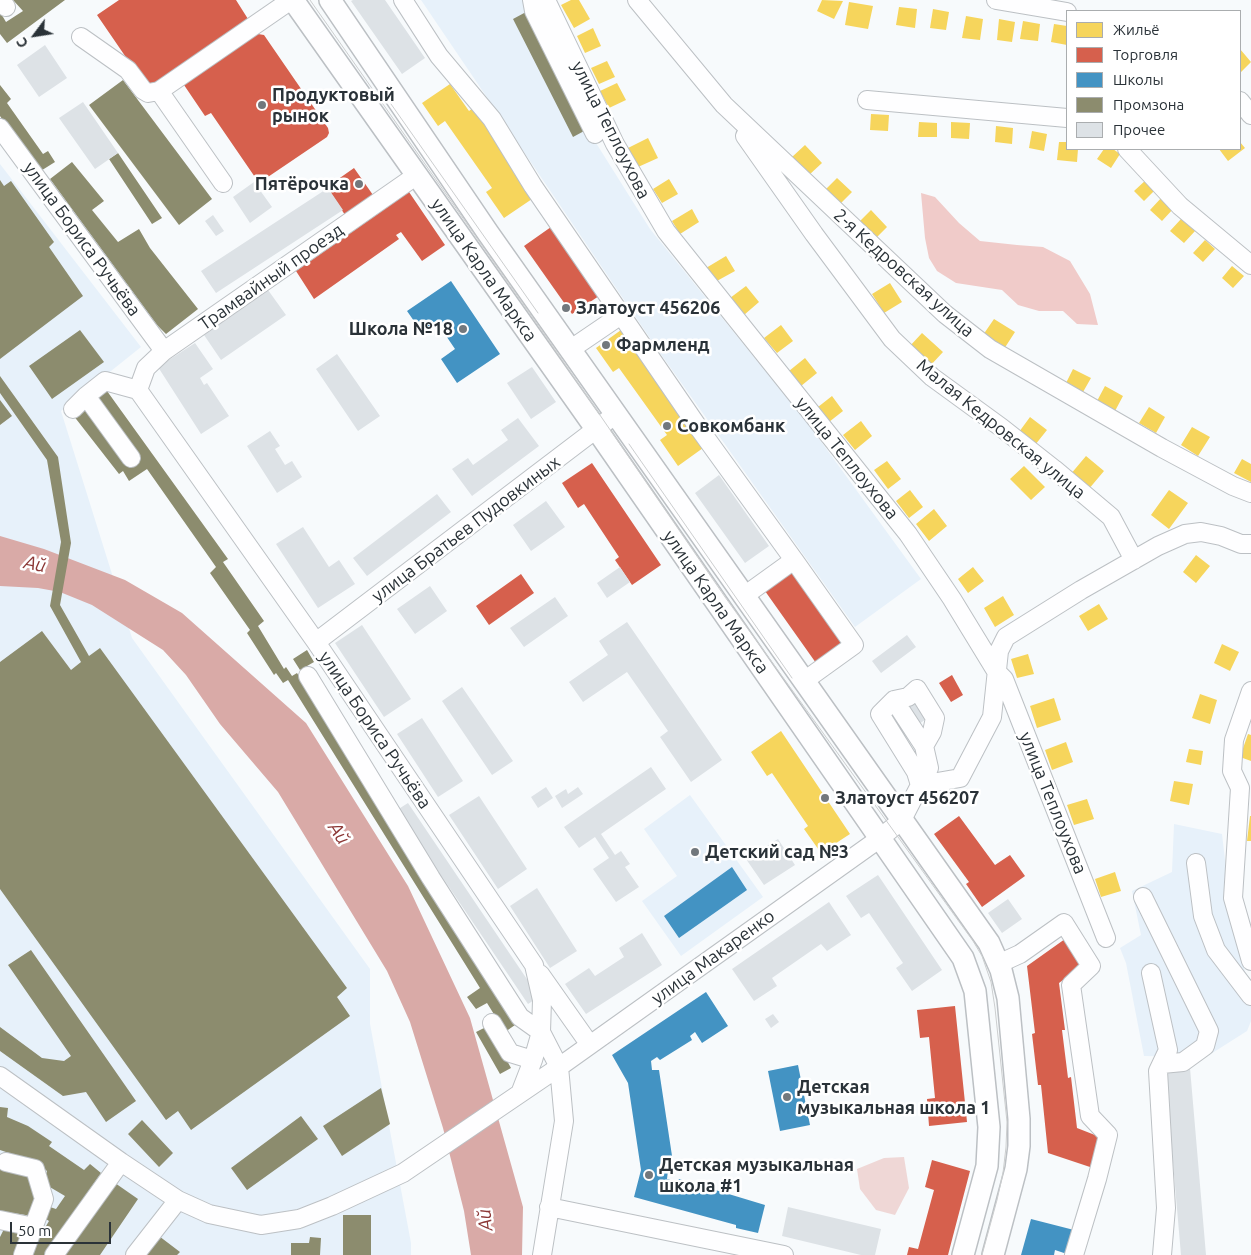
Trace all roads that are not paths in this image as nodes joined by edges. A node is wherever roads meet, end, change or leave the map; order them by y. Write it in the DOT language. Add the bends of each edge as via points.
graph roads {
  1 [pos="292,0"];
  2 [pos="330,0"];
  3 [pos="402,0"];
  4 [pos="637,0"];
  5 [pos="996,0"];
  6 [pos="534,3"];
  7 [pos="1066,12"];
  8 [pos="81,37"];
  9 [pos="159,91"];
  10 [pos="867,100"];
  11 [pos="1241,102"];
  12 [pos="724,105"];
  13 [pos="1251,115"];
  14 [pos="1066,118"];
  15 [pos="0,128"];
  16 [pos="595,134"];
  17 [pos="1128,150"];
  18 [pos="417,175"];
  19 [pos="223,183"];
  20 [pos="1251,265"];
  21 [pos="622,315"];
  22 [pos="571,350"];
  23 [pos="164,351"];
  24 [pos="138,390"];
  25 [pos="86,396"];
  26 [pos="73,409"];
  27 [pos="616,414"];
  28 [pos="597,430"];
  29 [pos="131,458"];
  30 [pos="1251,493"];
  31 [pos="1251,544"];
  32 [pos="794,560"];
  33 [pos="1134,560"];
  34 [pos="744,596"];
  35 [pos="316,642"];
  36 [pos="996,671"];
  37 [pos="308,676"];
  38 [pos="804,681"];
  39 [pos="1251,691"];
  40 [pos="894,700"];
  41 [pos="924,746"];
  42 [pos="920,785"];
  43 [pos="1246,790"];
  44 [pos="902,820"];
  45 [pos="879,838"];
  46 [pos="1196,863"];
  47 [pos="1143,897"];
  48 [pos="1106,938"];
  49 [pos="1251,962"];
  50 [pos="998,964"];
  51 [pos="534,966"];
  52 [pos="1151,973"];
  53 [pos="1251,996"];
  54 [pos="492,1023"];
  55 [pos="541,1032"];
  56 [pos="590,1045"];
  57 [pos="533,1060"];
  58 [pos="1162,1064"];
  59 [pos="559,1067"];
  60 [pos="0,1076"];
  61 [pos="516,1095"];
  62 [pos="6,1162"];
  63 [pos="121,1162"];
  64 [pos="178,1200"];
  65 [pos="549,1207"];
  66 [pos="0,1220"];
  67 [pos="34,1227"];
  68 [pos="23,1255"];
  69 [pos="54,1255"];
  70 [pos="135,1255"];
  71 [pos="542,1255"];
  72 [pos="784,1255"];
  73 [pos="963,1255"];
  74 [pos="993,1255"];
  75 [pos="1074,1255"];
  76 [pos="1162,1255"];
  1 -- 9 [label="street"];
  1 -- 18 [label="main road, улица Карла Маркса"];
  2 -- 22 [label="main road, улица Карла Маркса"];
  3 -- 21 [label="street" via="439,56 492,119 533,186"];
  4 -- 12 [label="street, 2-я Кедровская улица"];
  5 -- 7 [label="street"];
  6 -- 16 [label="street"];
  6 -- 36 [label="street, улица Теплоухова" via="666,231 908,534"];
  8 -- 9 [label="street" via="128,70 143,90"];
  9 -- 19 [label="street"];
  10 -- 14 [label="street"];
  11 -- 13 [label="street"];
  12 -- 30 [label="street, 2-я Кедровская улица" via="945,314 990,349 1162,448"];
  12 -- 33 [label="street, Малая Кедровская улица" via="892,339 932,377 1002,428 1111,517"];
  15 -- 23 [label="street, улица Бориса Ручьёва"];
  17 -- 20 [label="street" via="1180,206"];
  18 -- 23 [label="street, Трамвайный проезд"];
  18 -- 28 [label="main road, улица Карла Маркса"];
  21 -- 22 [label="street"];
  21 -- 32 [label="street"];
  22 -- 27 [label="main road, улица Карла Маркса"];
  23 -- 24 [label="street, Трамвайный проезд" via="146,368"];
  24 -- 25 [label="street" via="105,381"];
  24 -- 35 [label="street, улица Бориса Ручьёва"];
  25 -- 26 [label="street"];
  25 -- 29 [label="street"];
  27 -- 28 [label="street, улица Братьев Пудовкиных"];
  27 -- 34 [label="main road, улица Карла Маркса"];
  28 -- 35 [label="street, улица Братьев Пудовкиных"];
  28 -- 45 [label="main road, улица Карла Маркса"];
  31 -- 33 [label="street" via="1201,532 1185,534"];
  32 -- 34 [label="street"];
  32 -- 38 [label="street" via="854,645"];
  33 -- 36 [label="street" via="1006,638 999,651"];
  34 -- 38 [label="main road, улица Карла Маркса"];
  35 -- 51 [label="street, улица Бориса Ручьёва"];
  36 -- 42 [label="street" via="992,717 960,778"];
  36 -- 48 [label="street, улица Теплоухова" via="1004,679"];
  37 -- 55 [label="street" via="431,878 520,1016"];
  38 -- 44 [label="main road, улица Карла Маркса"];
  39 -- 43 [label="street" via="1234,740 1232,771"];
  40 -- 41 [label="street"];
  40 -- 41 [label="street" via="908,697 918,688 935,718"];
  40 -- 42 [label="street" via="880,714 916,772"];
  41 -- 42 [label="street" via="929,768"];
  42 -- 44 [label="street"];
  43 -- 49 [label="street" via="1234,898"];
  44 -- 45 [label="street, улица Макаренко"];
  44 -- 50 [label="main road, улица Карла Маркса" via="989,943"];
  45 -- 56 [label="street, улица Макаренко"];
  45 -- 73 [label="main road, улица Карла Маркса" via="963,958 975,990 989,1137 987,1166"];
  46 -- 53 [label="street" via="1203,916 1216,950"];
  47 -- 58 [label="street" via="1209,1031 1205,1046 1183,1062"];
  50 -- 74 [label="main road, улица Карла Маркса" via="1008,998 1019,1146"];
  50 -- 75 [label="street" via="1020,954 1064,923 1091,966 1071,985 1090,1116 1108,1135"];
  51 -- 55 [label="street, улица Бориса Ручьёва" via="542,1000"];
  51 -- 56 [label="street"];
  52 -- 58 [label="street" via="1168,1050"];
  54 -- 57 [label="street" via="510,1052"];
  55 -- 57 [label="street, улица Бориса Ручьёва"];
  55 -- 59 [label="street"];
  56 -- 59 [label="street, улица Макаренко"];
  57 -- 61 [label="street, улица Бориса Ручьёва"];
  58 -- 76 [label="street" via="1158,1071 1166,1208"];
  59 -- 61 [label="street, улица Макаренко"];
  59 -- 65 [label="street" via="564,1121"];
  60 -- 63 [label="street, улица Макаренко"];
  61 -- 64 [label="street, улица Макаренко" via="402,1173 299,1219 261,1225 209,1214"];
  62 -- 67 [label="street" via="35,1169 44,1199"];
  63 -- 64 [label="street, улица Макаренко"];
  63 -- 69 [label="street"];
  64 -- 70 [label="street"];
  65 -- 71 [label="street"];
  65 -- 72 [label="street"];
  66 -- 67 [label="street"];
  67 -- 68 [label="street"];
}
